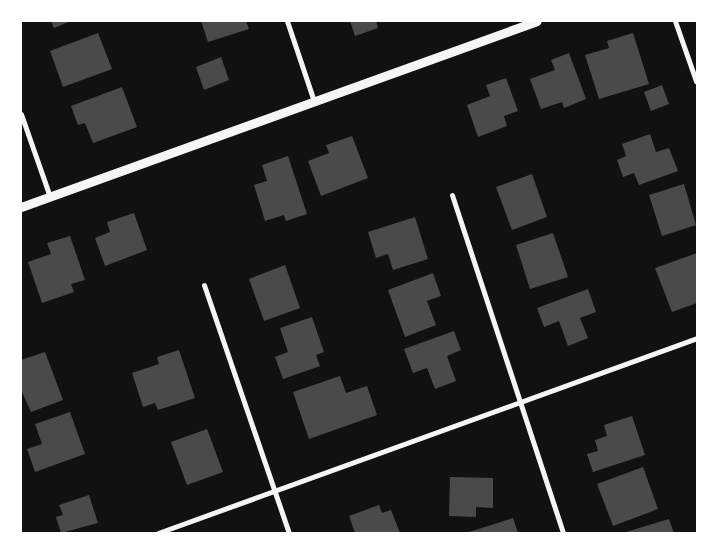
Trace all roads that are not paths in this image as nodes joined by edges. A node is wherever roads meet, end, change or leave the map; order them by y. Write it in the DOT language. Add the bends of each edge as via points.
graph roads {
  1 [pos="287,21"];
  2 [pos="537,21"];
  3 [pos="675,21"];
  4 [pos="696,81"];
  5 [pos="314,102"];
  6 [pos="21,114"];
  7 [pos="452,196"];
  8 [pos="50,197"];
  9 [pos="21,207"];
  10 [pos="204,285"];
  11 [pos="697,338"];
  12 [pos="522,400"];
  13 [pos="274,491"];
  14 [pos="158,533"];
  15 [pos="289,533"];
  16 [pos="563,533"];
  1 -- 5 [label="street"];
  2 -- 5 [label="street"];
  3 -- 4 [label="street"];
  5 -- 8 [label="street"];
  6 -- 8 [label="street"];
  7 -- 12 [label="street"];
  8 -- 9 [label="street"];
  10 -- 13 [label="street"];
  11 -- 12 [label="street"];
  12 -- 13 [label="street"];
  12 -- 16 [label="street"];
  13 -- 14 [label="street"];
  13 -- 15 [label="street"];
}
